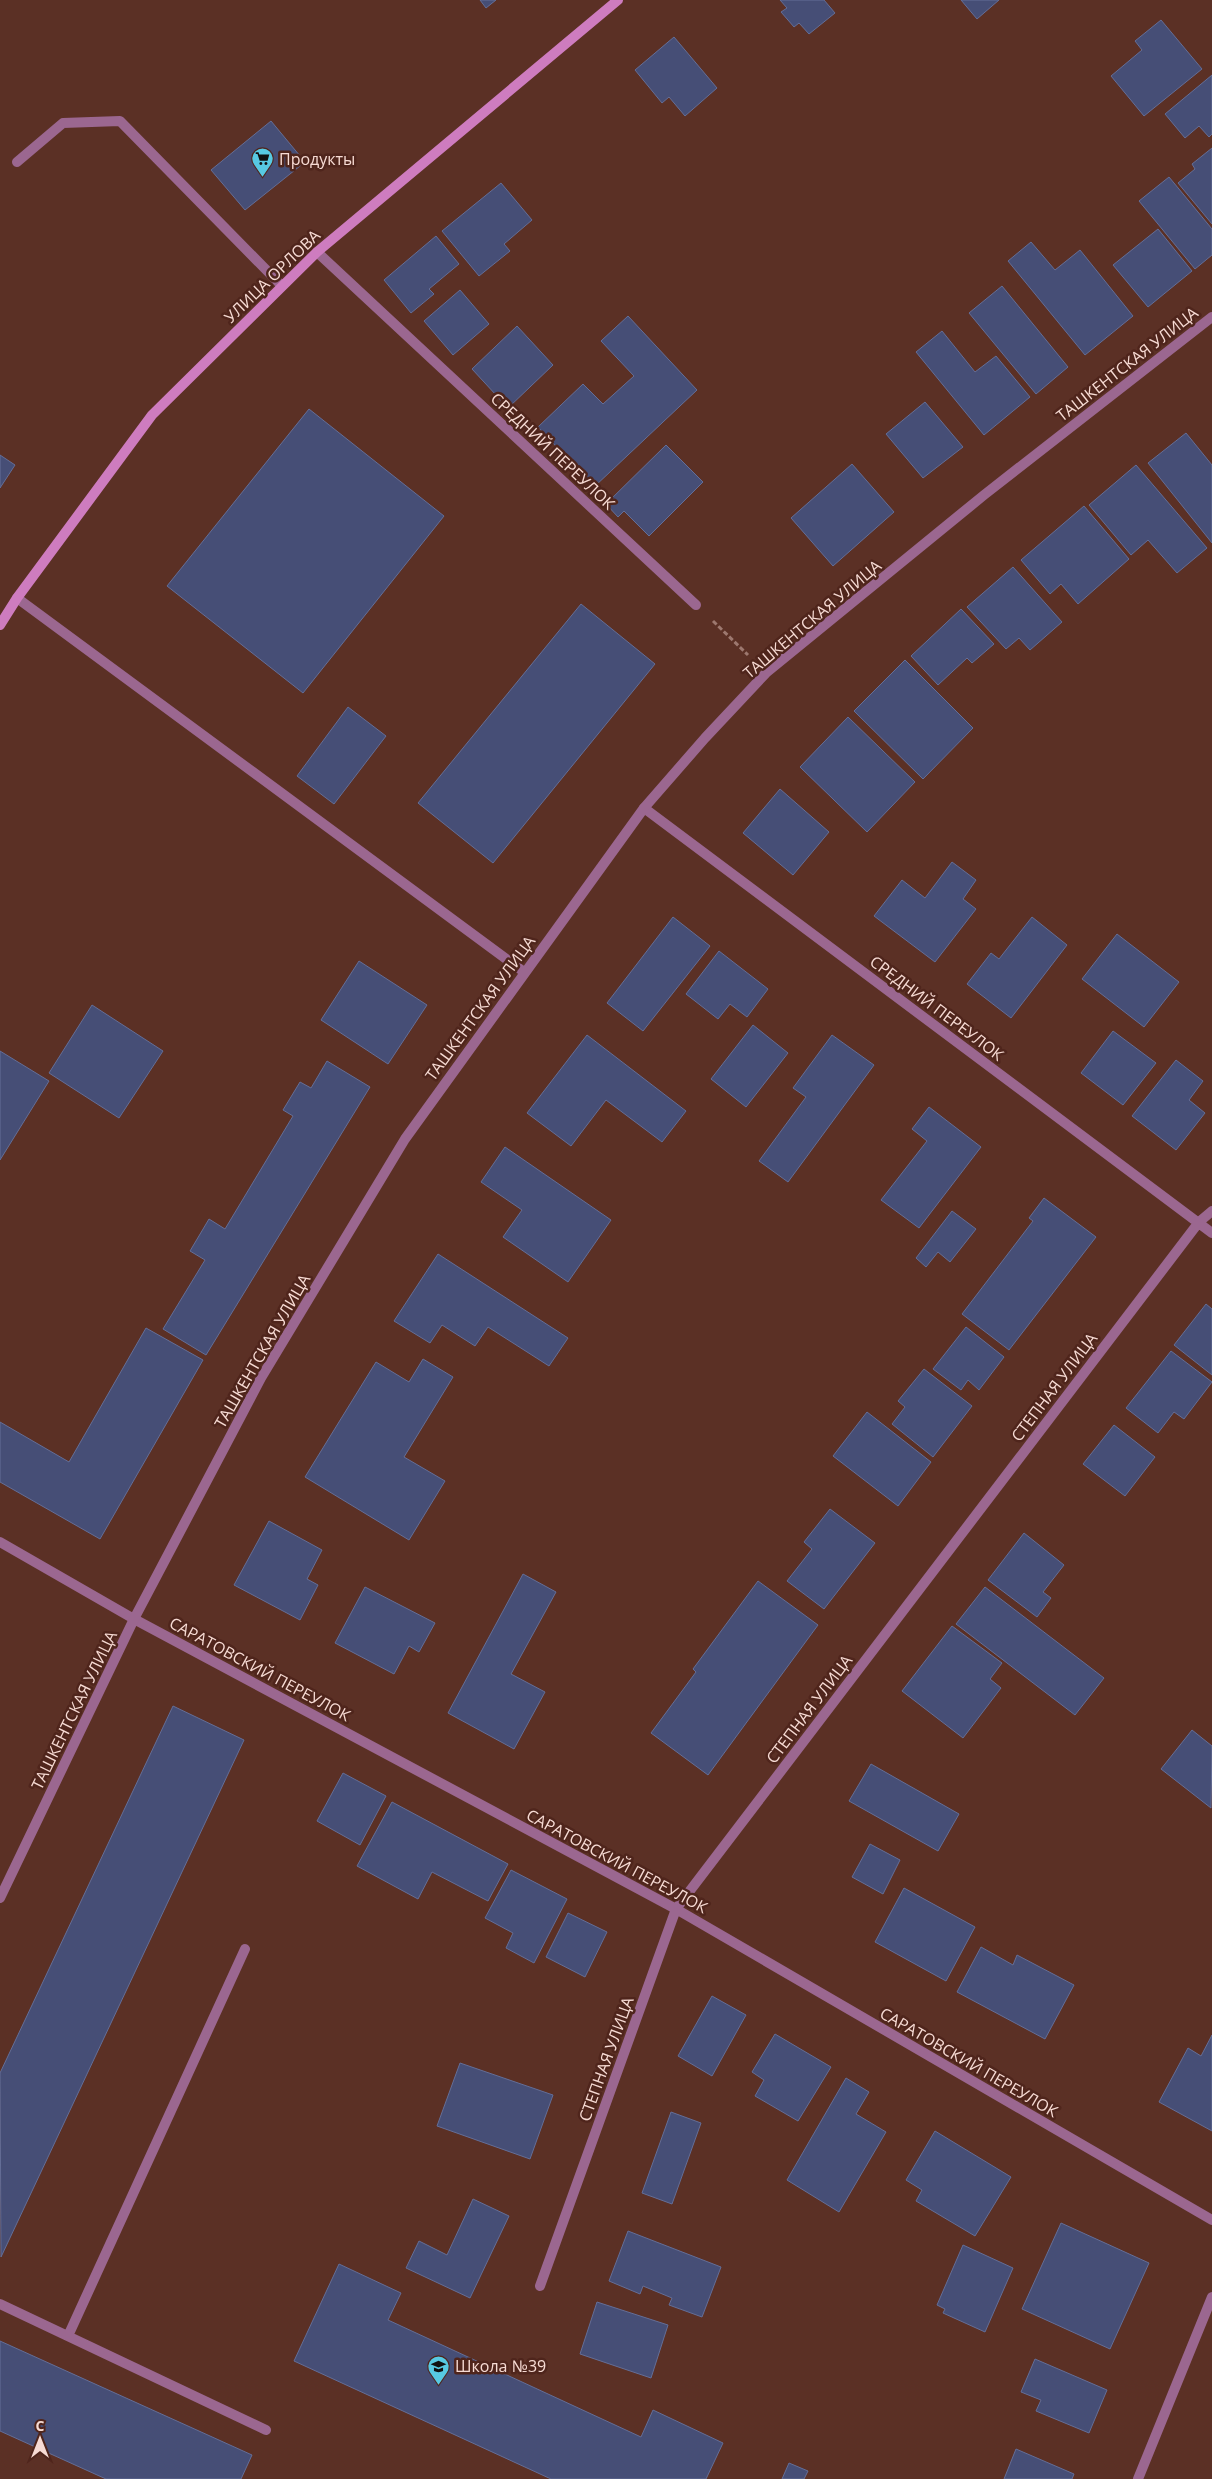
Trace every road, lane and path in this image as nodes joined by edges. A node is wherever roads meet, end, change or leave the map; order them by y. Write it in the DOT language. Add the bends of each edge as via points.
graph roads {
  1 [pos="618,0"];
  2 [pos="17,162"];
  3 [pos="317,252"];
  4 [pos="282,286"];
  5 [pos="1212,317"];
  6 [pos="17,598"];
  7 [pos="696,605"];
  8 [pos="0,625"];
  9 [pos="766,673"];
  10 [pos="644,808"];
  11 [pos="524,972"];
  12 [pos="1212,1211"];
  13 [pos="1198,1222"];
  14 [pos="1212,1233"];
  15 [pos="0,1542"];
  16 [pos="134,1618"];
  17 [pos="0,1898"];
  18 [pos="676,1909"];
  19 [pos="245,1949"];
  20 [pos="1212,2220"];
  21 [pos="540,2286"];
  22 [pos="1212,2297"];
  23 [pos="0,2304"];
  24 [pos="68,2336"];
  25 [pos="266,2430"];
  26 [pos="1138,2479"];
  1 -- 3 [label="main road, УЛИЦА ОРЛОВА"];
  2 -- 4 [label="street" via="63,123 120,121"];
  3 -- 4 [label="main road, УЛИЦА ОРЛОВА"];
  3 -- 7 [label="street, СРЕДНИЙ ПЕРЕУЛОК"];
  4 -- 6 [label="main road, УЛИЦА ОРЛОВА" via="152,415"];
  5 -- 9 [label="street, ТАШКЕНТСКАЯ УЛИЦА" via="984,495"];
  6 -- 8 [label="main road, УЛИЦА ОРЛОВА"];
  6 -- 11 [label="street"];
  7 -- 9 [label="path"];
  9 -- 10 [label="street, ТАШКЕНТСКАЯ УЛИЦА"];
  10 -- 11 [label="street, ТАШКЕНТСКАЯ УЛИЦА"];
  10 -- 13 [label="street, СРЕДНИЙ ПЕРЕУЛОК"];
  11 -- 16 [label="street, ТАШКЕНТСКАЯ УЛИЦА" via="405,1139 261,1378"];
  12 -- 13 [label="street, СТЕПНАЯ УЛИЦА"];
  13 -- 14 [label="street, СРЕДНИЙ ПЕРЕУЛОК"];
  13 -- 18 [label="street, СТЕПНАЯ УЛИЦА"];
  15 -- 16 [label="street, САРАТОВСКИЙ ПЕРЕУЛОК"];
  16 -- 17 [label="street, ТАШКЕНТСКАЯ УЛИЦА"];
  16 -- 18 [label="street, САРАТОВСКИЙ ПЕРЕУЛОК"];
  18 -- 20 [label="street, САРАТОВСКИЙ ПЕРЕУЛОК"];
  18 -- 21 [label="street, СТЕПНАЯ УЛИЦА"];
  19 -- 24 [label="street"];
  22 -- 26 [label="street"];
  23 -- 24 [label="street"];
  24 -- 25 [label="street"];
}
